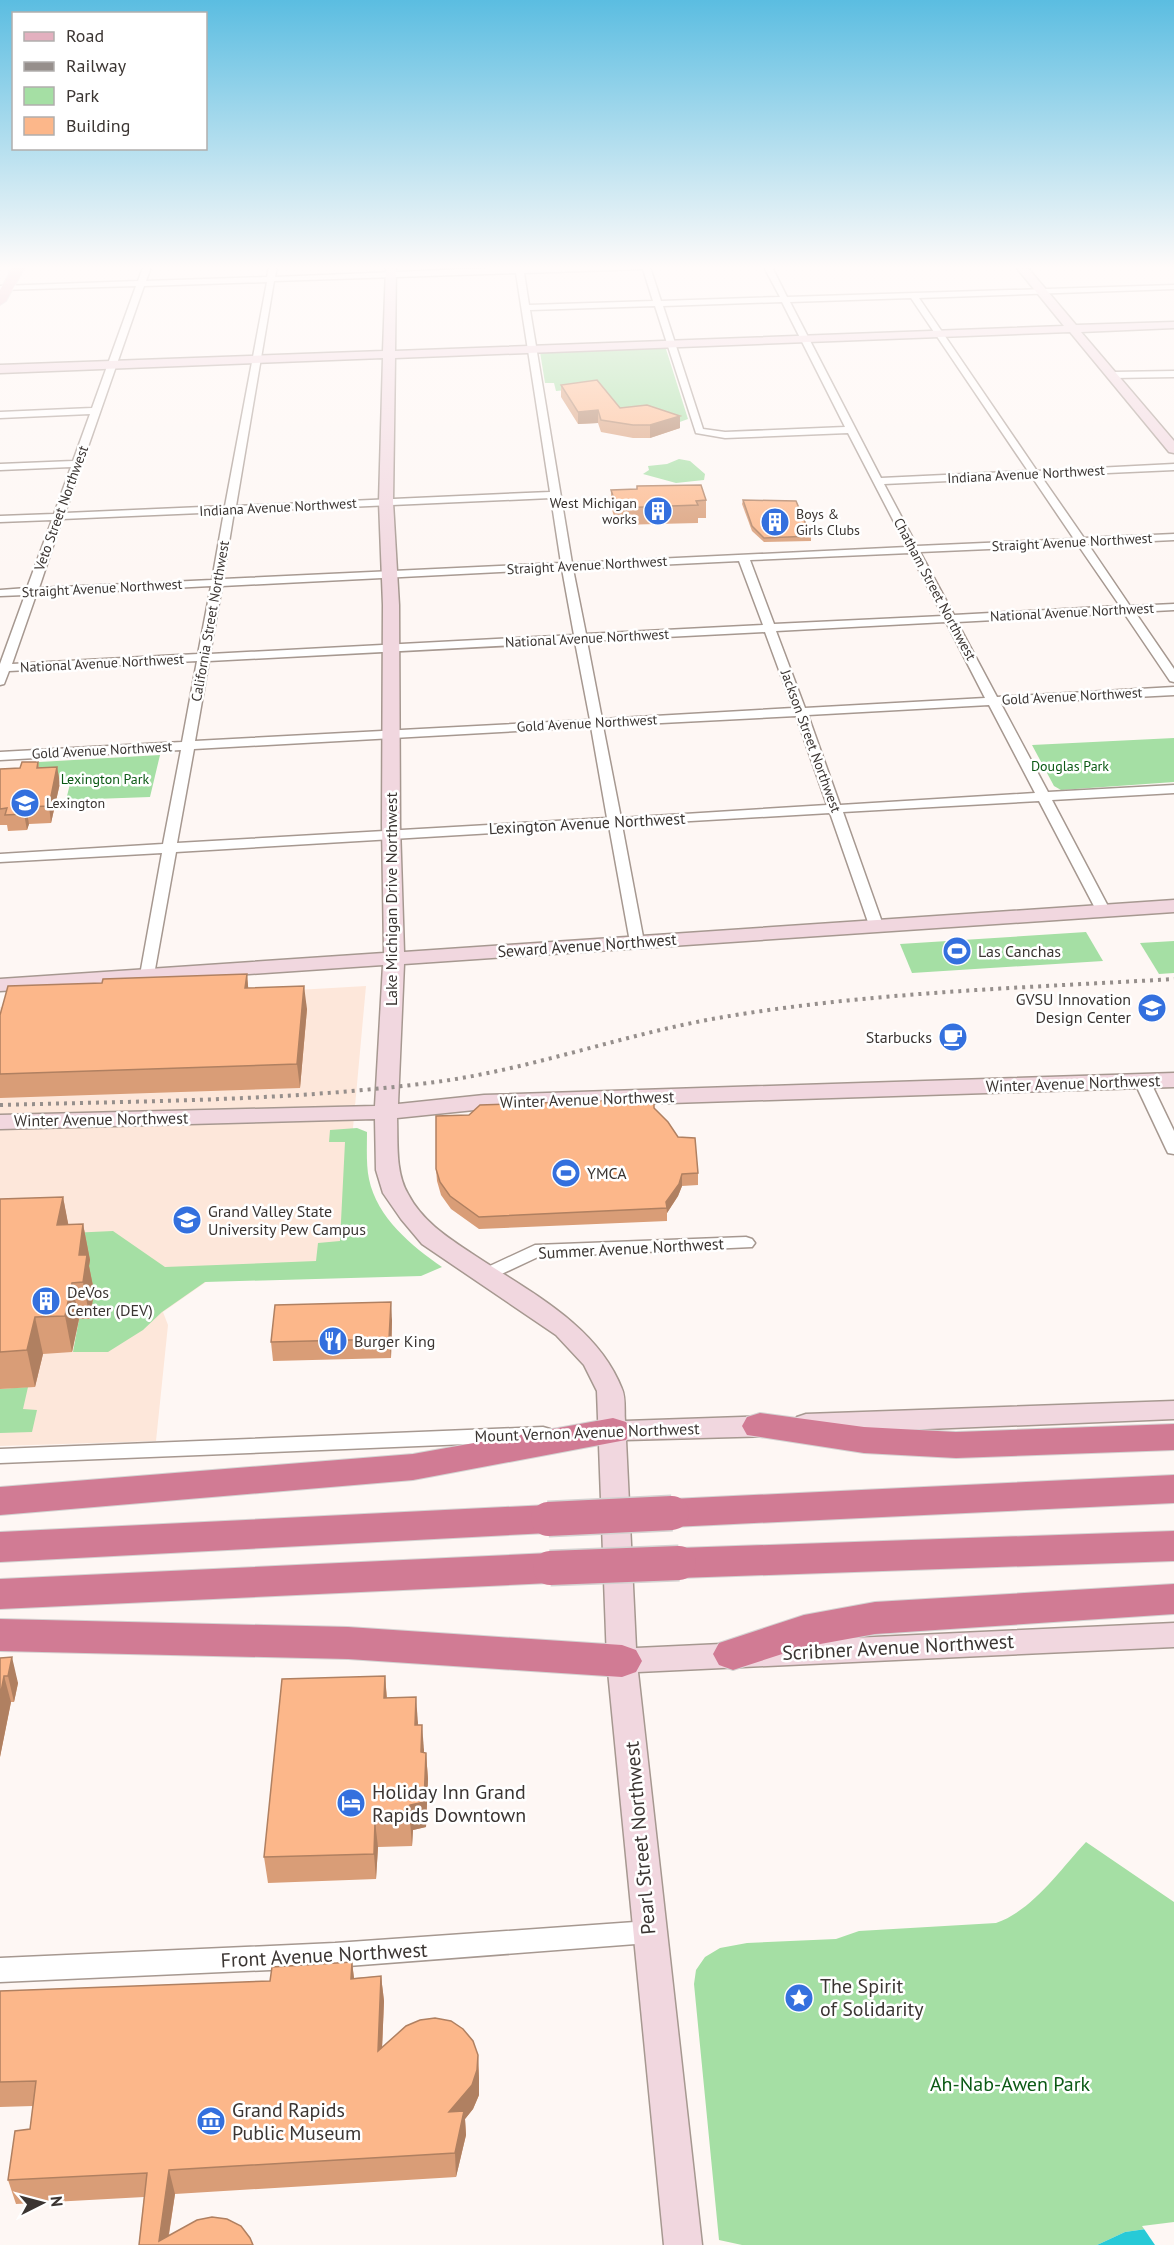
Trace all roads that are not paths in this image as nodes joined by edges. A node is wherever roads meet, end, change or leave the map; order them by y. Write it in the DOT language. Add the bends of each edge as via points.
graph roads {
  1 [pos="109,372"];
  2 [pos="254,372"];
  3 [pos="390,372"];
  4 [pos="537,372"];
  5 [pos="679,372"];
  6 [pos="821,372"];
  7 [pos="965,372"];
  8 [pos="1110,372"];
  9 [pos="1174,374"];
  10 [pos="1113,375"];
  11 [pos="95,411"];
  12 [pos="0,415"];
  13 [pos="851,430"];
  14 [pos="1168,435"];
  15 [pos="1174,449"];
  16 [pos="77,464"];
  17 [pos="0,467"];
  18 [pos="1174,467"];
  19 [pos="1034,474"];
  20 [pos="878,480"];
  21 [pos="555,495"];
  22 [pos="386,502"];
  23 [pos="230,510"];
  24 [pos="58,517"];
  25 [pos="0,519"];
  26 [pos="1174,537"];
  27 [pos="1080,541"];
  28 [pos="914,549"];
  29 [pos="743,557"];
  30 [pos="567,565"];
  31 [pos="389,574"];
  32 [pos="217,582"];
  33 [pos="32,591"];
  34 [pos="0,593"];
  35 [pos="1174,607"];
  36 [pos="1128,610"];
  37 [pos="950,618"];
  38 [pos="770,628"];
  39 [pos="581,638"];
  40 [pos="391,648"];
  41 [pos="203,658"];
  42 [pos="2,668"];
  43 [pos="1174,678"];
  44 [pos="0,681"];
  45 [pos="1174,691"];
  46 [pos="993,700"];
  47 [pos="800,711"];
  48 [pos="596,723"];
  49 [pos="391,735"];
  50 [pos="188,745"];
  51 [pos="0,756"];
  52 [pos="1174,789"];
  53 [pos="1044,796"];
  54 [pos="836,808"];
  55 [pos="613,822"];
  56 [pos="391,835"];
  57 [pos="169,848"];
  58 [pos="0,858"];
  59 [pos="1174,906"];
  60 [pos="1103,910"];
  61 [pos="876,925"];
  62 [pos="637,942"];
  63 [pos="394,957"];
  64 [pos="147,975"];
  65 [pos="0,984"];
  66 [pos="1174,1080"];
  67 [pos="1142,1081"];
  68 [pos="386,1112"];
  69 [pos="0,1122"];
  70 [pos="1174,1149"];
  71 [pos="746,1243"];
  72 [pos="486,1275"];
  73 [pos="1174,1410"];
  74 [pos="760,1426"];
  75 [pos="613,1431"];
  76 [pos="1174,1437"];
  77 [pos="0,1456"];
  78 [pos="1165,1488"];
  79 [pos="0,1501"];
  80 [pos="1174,1546"];
  81 [pos="0,1547"];
  82 [pos="0,1594"];
  83 [pos="1174,1599"];
  84 [pos="0,1635"];
  85 [pos="1174,1635"];
  86 [pos="733,1654"];
  87 [pos="622,1661"];
  88 [pos="649,1932"];
  89 [pos="0,1970"];
  90 [pos="683,2245"];
  1 -- 11 [label="street, Veto Street Northwest"];
  2 -- 23 [label="street, California Street Northwest"];
  3 -- 22 [label="street, Lake Michigan Drive Northwest"];
  4 -- 21 [label="street"];
  5 -- 13 [label="street" via="702,432 725,435"];
  6 -- 13 [label="street, Chatham Street Northwest"];
  7 -- 19 [label="street"];
  8 -- 10 [label="street"];
  9 -- 10 [label="street"];
  10 -- 14 [label="street"];
  11 -- 12 [label="street"];
  11 -- 16 [label="street, Veto Street Northwest"];
  13 -- 20 [label="street, Chatham Street Northwest"];
  14 -- 15 [label="street"];
  16 -- 17 [label="street"];
  16 -- 24 [label="street, Veto Street Northwest"];
  18 -- 19 [label="street, Indiana Avenue Northwest"];
  19 -- 20 [label="street, Indiana Avenue Northwest"];
  19 -- 27 [label="street"];
  20 -- 28 [label="street, Chatham Street Northwest"];
  21 -- 22 [label="street, Indiana Avenue Northwest"];
  21 -- 30 [label="street"];
  22 -- 23 [label="street, Indiana Avenue Northwest"];
  22 -- 31 [label="street, Lake Michigan Drive Northwest"];
  23 -- 24 [label="street, Indiana Avenue Northwest"];
  23 -- 32 [label="street, California Street Northwest"];
  24 -- 25 [label="street, Indiana Avenue Northwest"];
  24 -- 33 [label="street, Veto Street Northwest"];
  26 -- 27 [label="street, Straight Avenue Northwest"];
  27 -- 28 [label="street, Straight Avenue Northwest"];
  27 -- 36 [label="street"];
  28 -- 29 [label="street, Straight Avenue Northwest"];
  28 -- 37 [label="street, Chatham Street Northwest"];
  29 -- 30 [label="street, Straight Avenue Northwest"];
  29 -- 38 [label="street, Jackson Street Northwest"];
  30 -- 31 [label="street, Straight Avenue Northwest"];
  30 -- 39 [label="street"];
  31 -- 32 [label="street, Straight Avenue Northwest"];
  31 -- 40 [label="street, Lake Michigan Drive Northwest"];
  32 -- 33 [label="street, Straight Avenue Northwest"];
  32 -- 41 [label="street, California Street Northwest"];
  33 -- 34 [label="street, Straight Avenue Northwest"];
  33 -- 42 [label="street, Veto Street Northwest"];
  35 -- 36 [label="street, National Avenue Northwest"];
  36 -- 37 [label="street, National Avenue Northwest"];
  36 -- 43 [label="street"];
  37 -- 38 [label="street, National Avenue Northwest"];
  37 -- 46 [label="street, Chatham Street Northwest"];
  38 -- 39 [label="street, National Avenue Northwest"];
  38 -- 47 [label="street, Jackson Street Northwest"];
  39 -- 40 [label="street, National Avenue Northwest"];
  39 -- 48 [label="street"];
  40 -- 41 [label="street, National Avenue Northwest"];
  40 -- 49 [label="street, Lake Michigan Drive Northwest"];
  41 -- 42 [label="street, National Avenue Northwest"];
  41 -- 50 [label="street, California Street Northwest"];
  42 -- 44 [label="street, Veto Street Northwest"];
  45 -- 46 [label="street, Gold Avenue Northwest"];
  46 -- 47 [label="street, Gold Avenue Northwest"];
  46 -- 53 [label="street, Chatham Street Northwest"];
  47 -- 48 [label="street, Gold Avenue Northwest"];
  47 -- 54 [label="street, Jackson Street Northwest"];
  48 -- 49 [label="street, Gold Avenue Northwest"];
  48 -- 55 [label="street"];
  49 -- 50 [label="street, Gold Avenue Northwest"];
  49 -- 56 [label="street, Lake Michigan Drive Northwest"];
  50 -- 51 [label="street, Gold Avenue Northwest"];
  50 -- 57 [label="street, California Street Northwest"];
  52 -- 53 [label="street, Lexington Avenue Northwest"];
  53 -- 54 [label="street, Lexington Avenue Northwest"];
  53 -- 60 [label="street, Chatham Street Northwest"];
  54 -- 55 [label="street, Lexington Avenue Northwest"];
  54 -- 61 [label="street, Jackson Street Northwest"];
  55 -- 56 [label="street, Lexington Avenue Northwest"];
  55 -- 62 [label="street"];
  56 -- 57 [label="street, Lexington Avenue Northwest"];
  56 -- 63 [label="street, Lake Michigan Drive Northwest"];
  57 -- 58 [label="street, Lexington Avenue Northwest"];
  57 -- 64 [label="street, California Street Northwest"];
  59 -- 60 [label="street, Seward Avenue Northwest"];
  60 -- 61 [label="street, Seward Avenue Northwest"];
  61 -- 62 [label="street, Seward Avenue Northwest"];
  62 -- 63 [label="street, Seward Avenue Northwest"];
  63 -- 64 [label="street, Seward Avenue Northwest"];
  63 -- 68 [label="street, Lake Michigan Drive Northwest"];
  64 -- 65 [label="street, Seward Avenue Northwest"];
  66 -- 67 [label="street, Winter Avenue Northwest"];
  67 -- 68 [label="street, Winter Avenue Northwest" via="484,1102"];
  67 -- 70 [label="street"];
  68 -- 69 [label="street, Winter Avenue Northwest"];
  68 -- 72 [label="street, Lake Michigan Drive Northwest" via="388,1170 395,1193 431,1238"];
  71 -- 72 [label="street, Summer Avenue Northwest" via="535,1251"];
  72 -- 75 [label="street, Lake Michigan Drive Northwest" via="565,1329 594,1360 610,1391"];
  73 -- 74 [label="street, Mount Vernon Avenue Northwest"];
  74 -- 75 [label="street, Mount Vernon Avenue Northwest"];
  74 -- 76 [label="highway" via="864,1440 956,1445"];
  75 -- 77 [label="street, Mount Vernon Avenue Northwest"];
  75 -- 79 [label="highway" via="413,1467"];
  75 -- 87 [label="street, Pearl Street Northwest"];
  78 -- 81 [label="highway, bridge"];
  80 -- 82 [label="highway, bridge" via="550,1568"];
  83 -- 86 [label="highway" via="875,1618 804,1631"];
  84 -- 87 [label="highway" via="348,1643"];
  85 -- 86 [label="street, Scribner Avenue Northwest"];
  86 -- 87 [label="street, Scribner Avenue Northwest"];
  87 -- 88 [label="street, Pearl Street Northwest"];
  88 -- 89 [label="street, Front Avenue Northwest" via="335,1955"];
  88 -- 90 [label="street, Pearl Street Northwest"];
}
